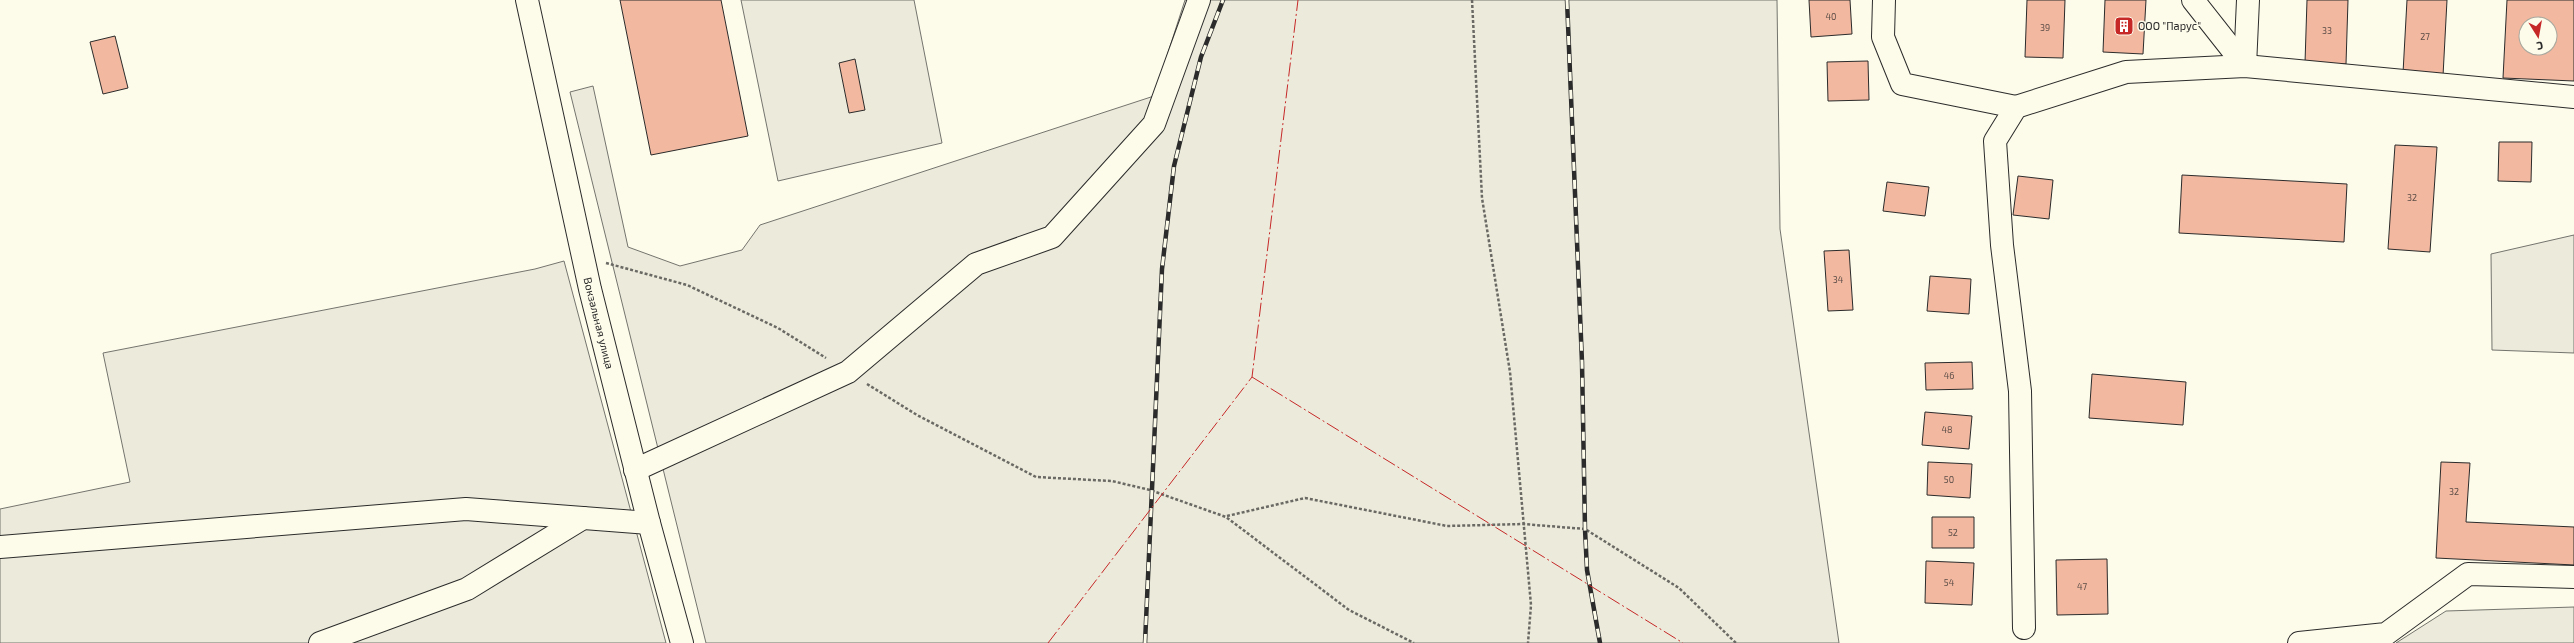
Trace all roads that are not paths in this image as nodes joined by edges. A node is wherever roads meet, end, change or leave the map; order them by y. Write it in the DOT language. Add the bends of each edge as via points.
graph roads {
  1 [pos="527,0"];
  2 [pos="1199,0"];
  3 [pos="1884,0"];
  4 [pos="2193,0"];
  5 [pos="2248,0"];
  6 [pos="2245,66"];
  7 [pos="2574,97"];
  8 [pos="2016,107"];
  9 [pos="636,470"];
  10 [pos="583,518"];
  11 [pos="649,523"];
  12 [pos="0,547"];
  13 [pos="2574,577"];
  14 [pos="2024,628"];
  15 [pos="320,643"];
  16 [pos="682,643"];
  17 [pos="2299,643"];
  1 -- 9 [label="street, Вокзальная улица" via="583,256"];
  2 -- 9 [label="street" via="1154,124 1052,237 976,264 848,372"];
  3 -- 8 [label="street" via="1883,37 1902,84"];
  4 -- 6 [label="street"];
  5 -- 6 [label="street"];
  6 -- 7 [label="street"];
  6 -- 8 [label="street" via="2126,72"];
  8 -- 14 [label="street" via="1995,141 2002,245 2020,391"];
  9 -- 11 [label="street, Вокзальная улица"];
  10 -- 11 [label="street"];
  10 -- 12 [label="street" via="466,509"];
  10 -- 15 [label="street" via="467,589"];
  11 -- 16 [label="street, Вокзальная улица"];
  13 -- 17 [label="street" via="2468,574 2386,634"];
}
